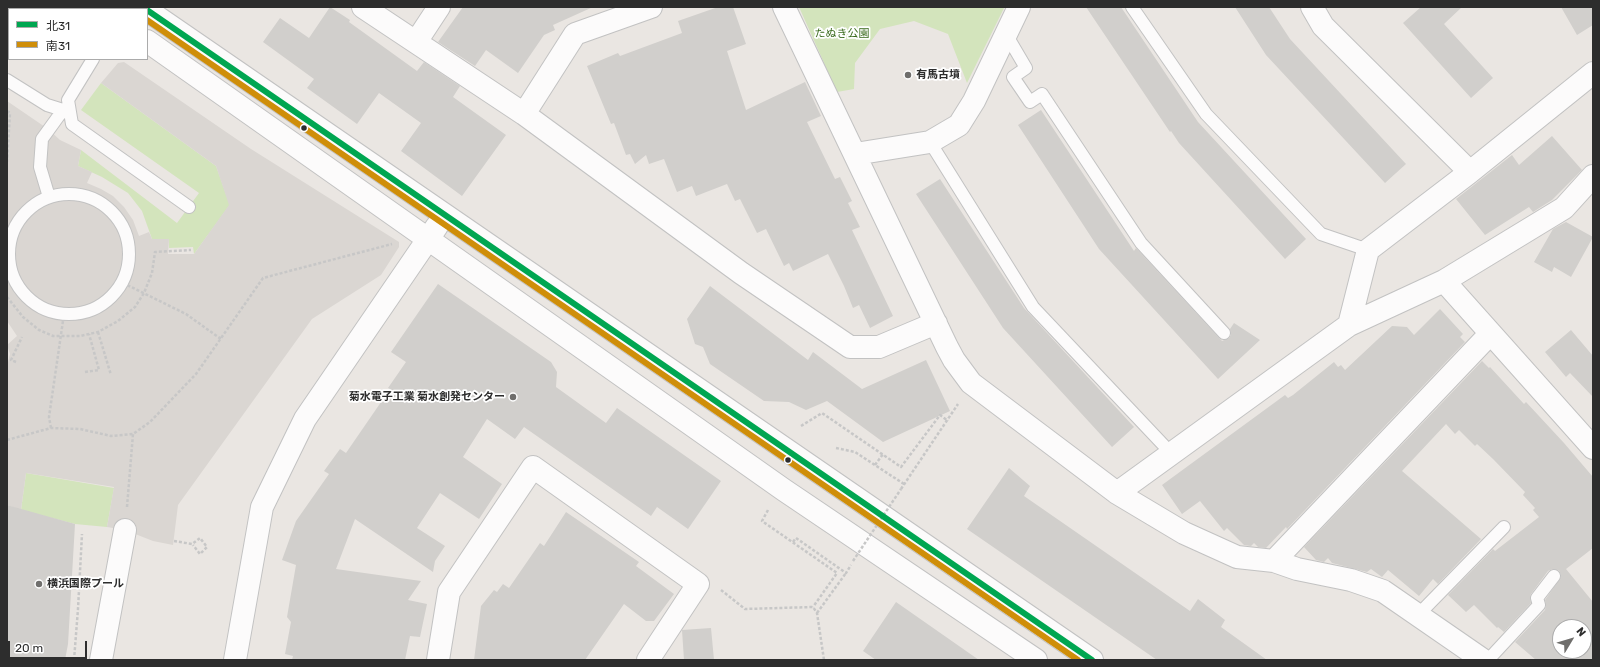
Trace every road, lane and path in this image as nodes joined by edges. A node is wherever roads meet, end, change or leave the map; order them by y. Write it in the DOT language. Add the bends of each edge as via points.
graph roads {
  1 [pos="363,7"];
  2 [pos="439,7"];
  3 [pos="651,7"];
  4 [pos="784,7"];
  5 [pos="1132,7"];
  6 [pos="1312,7"];
  7 [pos="1015,9"];
  8 [pos="148,10"];
  9 [pos="1006,34"];
  10 [pos="148,42"];
  11 [pos="416,42"];
  12 [pos="92,60"];
  13 [pos="1593,73"];
  14 [pos="7,80"];
  15 [pos="7,111"];
  16 [pos="67,112"];
  17 [pos="524,114"];
  18 [pos="930,142"];
  19 [pos="855,154"];
  20 [pos="7,162"];
  21 [pos="1470,172"];
  22 [pos="1593,176"];
  23 [pos="49,197"];
  24 [pos="189,207"];
  25 [pos="445,214"];
  26 [pos="428,239"];
  27 [pos="399,242"];
  28 [pos="191,250"];
  29 [pos="1368,250"];
  30 [pos="1444,281"];
  31 [pos="123,283"];
  32 [pos="144,293"];
  33 [pos="7,297"];
  34 [pos="64,314"];
  35 [pos="936,322"];
  36 [pos="1349,325"];
  37 [pos="98,332"];
  38 [pos="1224,333"];
  39 [pos="89,334"];
  40 [pos="1490,334"];
  41 [pos="22,336"];
  42 [pos="60,337"];
  43 [pos="221,339"];
  44 [pos="16,362"];
  45 [pos="85,372"];
  46 [pos="111,375"];
  47 [pos="971,383"];
  48 [pos="948,421"];
  49 [pos="801,426"];
  50 [pos="51,428"];
  51 [pos="133,434"];
  52 [pos="7,440"];
  53 [pos="836,448"];
  54 [pos="1593,448"];
  55 [pos="1171,453"];
  56 [pos="883,454"];
  57 [pos="875,466"];
  58 [pos="904,484"];
  59 [pos="1117,493"];
  60 [pos="769,509"];
  61 [pos="1504,527"];
  62 [pos="125,530"];
  63 [pos="82,534"];
  64 [pos="174,541"];
  65 [pos="793,542"];
  66 [pos="193,545"];
  67 [pos="1274,561"];
  68 [pos="846,573"];
  69 [pos="1554,576"];
  70 [pos="698,584"];
  71 [pos="813,607"];
  72 [pos="817,613"];
  73 [pos="1418,615"];
  74 [pos="74,660"];
  75 [pos="101,660"];
  76 [pos="235,660"];
  77 [pos="438,660"];
  78 [pos="648,660"];
  79 [pos="824,660"];
  80 [pos="1036,660"];
  81 [pos="1092,660"];
  82 [pos="1483,660"];
  83 [pos="1488,660"];
  1 -- 11 [label="street"];
  2 -- 11 [label="street"];
  3 -- 17 [label="street" via="575,34"];
  4 -- 19 [label="street"];
  5 -- 29 [label="lane" via="1206,114 1321,234"];
  6 -- 21 [label="street" via="1323,26"];
  7 -- 9 [label="street"];
  8 -- 25 [label="street"];
  9 -- 18 [label="street" via="974,101 959,125"];
  9 -- 38 [label="lane" via="1026,68 1013,77 1030,102 1042,94 1142,243"];
  10 -- 26 [label="street"];
  11 -- 17 [label="street"];
  12 -- 16 [label="lane" via="68,100"];
  13 -- 21 [label="street"];
  14 -- 16 [label="lane" via="46,105"];
  15 -- 20 [label="path" via="10,113"];
  16 -- 23 [label="lane" via="42,138 40,167"];
  16 -- 24 [label="lane" via="72,124"];
  17 -- 35 [label="street" via="741,273 850,347 880,347"];
  18 -- 19 [label="street"];
  18 -- 55 [label="lane" via="1033,307"];
  19 -- 35 [label="street"];
  21 -- 29 [label="street"];
  22 -- 30 [label="street" via="1564,208"];
  23 -- 31 [label="lane" via="74,193 93,198 109,209 122,224 129,242 130,263"];
  23 -- 34 [label="lane" via="37,202 22,215 12,232 8,251 10,270 19,289 34,304 52,313"];
  25 -- 26 [label="street"];
  25 -- 81 [label="street"];
  26 -- 76 [label="street" via="305,419 262,507"];
  26 -- 80 [label="street" via="784,490"];
  27 -- 43 [label="path" via="263,278"];
  28 -- 32 [label="path" via="154,252 152,273"];
  29 -- 36 [label="street"];
  30 -- 36 [label="street"];
  30 -- 40 [label="street"];
  31 -- 32 [label="path"];
  31 -- 34 [label="lane" via="110,299 93,310 73,315"];
  32 -- 37 [label="path" via="135,307 118,321"];
  32 -- 43 [label="path" via="186,314"];
  33 -- 42 [label="path" via="23,317 39,330"];
  34 -- 42 [label="path"];
  35 -- 47 [label="street" via="954,360"];
  36 -- 55 [label="street"];
  37 -- 39 [label="path"];
  37 -- 46 [label="path"];
  39 -- 42 [label="path"];
  39 -- 45 [label="path" via="99,370"];
  40 -- 54 [label="street"];
  40 -- 67 [label="street"];
  41 -- 44 [label="path" via="11,360"];
  42 -- 50 [label="path" via="49,417"];
  43 -- 51 [label="path" via="196,374 150,422"];
  47 -- 48 [label="path"];
  47 -- 59 [label="street"];
  48 -- 56 [label="path" via="940,415 901,467"];
  48 -- 58 [label="path"];
  49 -- 56 [label="path" via="822,414"];
  50 -- 51 [label="path" via="80,429 111,436"];
  50 -- 52 [label="path"];
  51 -- 62 [label="path"];
  53 -- 57 [label="path" via="855,452"];
  55 -- 59 [label="street"];
  56 -- 57 [label="path"];
  57 -- 58 [label="path"];
  58 -- 68 [label="path, bridge"];
  59 -- 67 [label="street" via="1184,533 1237,557"];
  60 -- 65 [label="path" via="762,521"];
  61 -- 73 [label="lane"];
  62 -- 75 [label="street"];
  63 -- 74 [label="path"];
  64 -- 66 [label="path" via="192,544 200,538 207,546 200,554"];
  65 -- 68 [label="path" via="796,538"];
  65 -- 71 [label="path" via="837,573"];
  67 -- 73 [label="street" via="1297,569 1351,580 1383,591"];
  68 -- 72 [label="path"];
  69 -- 83 [label="lane" via="1536,598 1539,605"];
  70 -- 71 [label="path" via="713,584 745,609"];
  70 -- 77 [label="street" via="533,467 450,592"];
  70 -- 78 [label="street"];
  71 -- 72 [label="path"];
  72 -- 79 [label="path"];
  73 -- 82 [label="street"];
}
